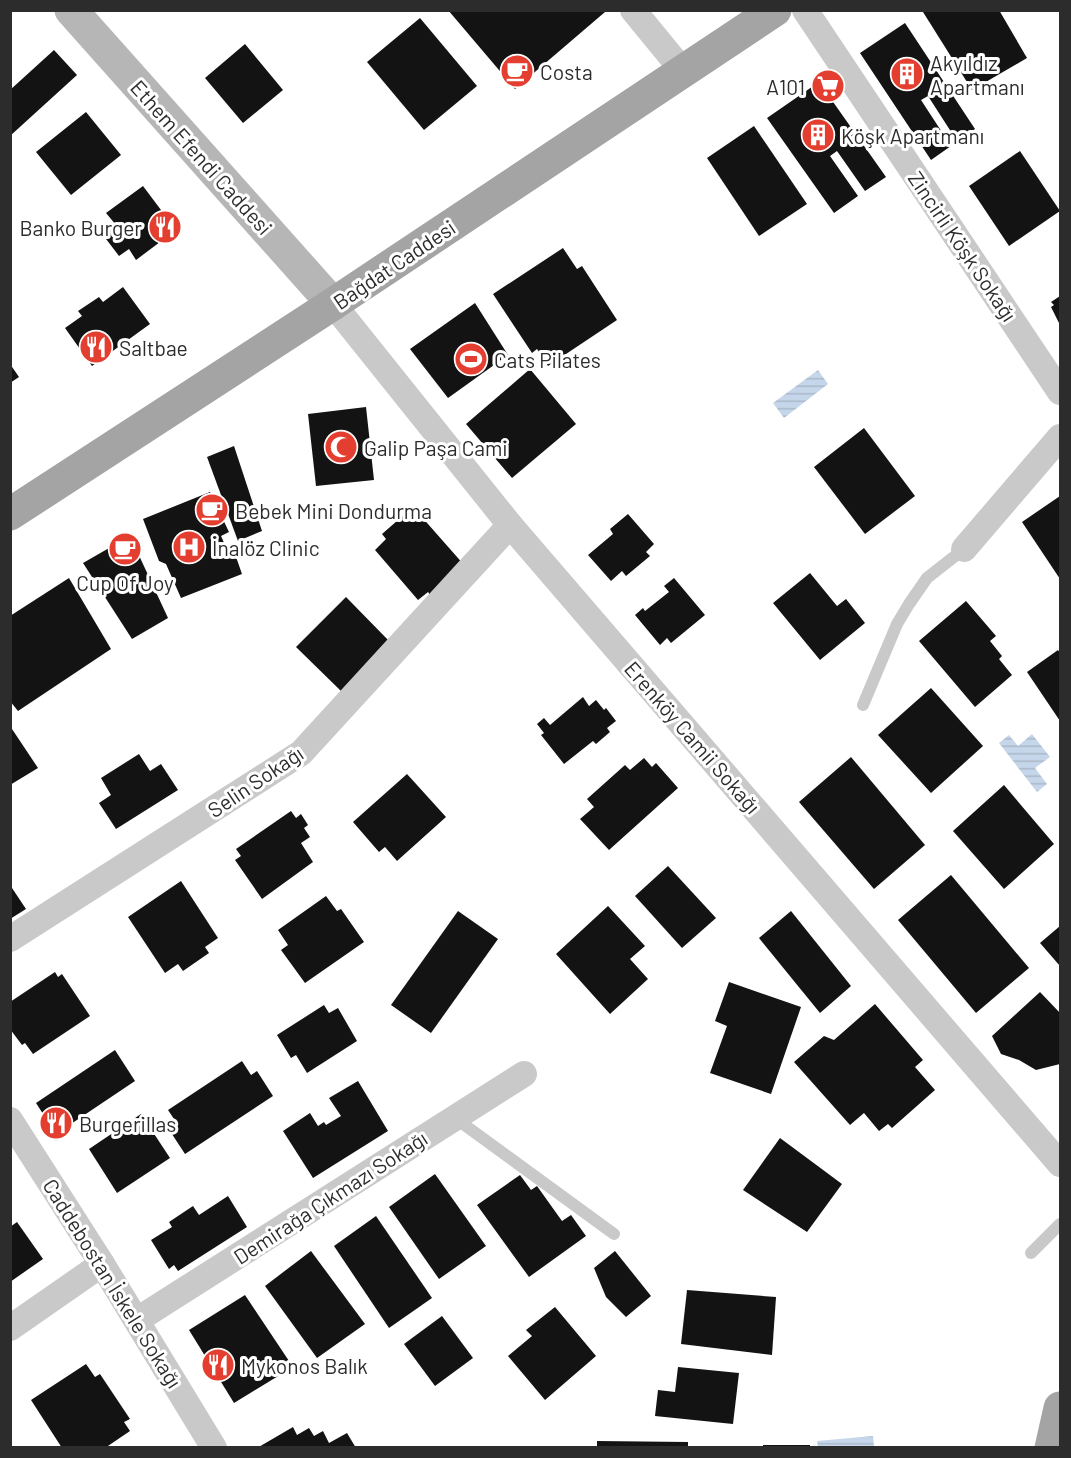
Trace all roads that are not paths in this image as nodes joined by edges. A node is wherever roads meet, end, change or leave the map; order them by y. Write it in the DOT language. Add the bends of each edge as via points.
graph roads {
  1 [pos="71,10"];
  2 [pos="633,10"];
  3 [pos="775,10"];
  4 [pos="805,10"];
  5 [pos="683,71"];
  6 [pos="333,304"];
  7 [pos="1060,392"];
  8 [pos="1060,437"];
  9 [pos="10,514"];
  10 [pos="510,525"];
  11 [pos="964,549"];
  12 [pos="863,705"];
  13 [pos="10,939"];
  14 [pos="524,1074"];
  15 [pos="455,1118"];
  16 [pos="10,1120"];
  17 [pos="1060,1164"];
  18 [pos="1060,1224"];
  19 [pos="614,1234"];
  20 [pos="1031,1253"];
  21 [pos="102,1264"];
  22 [pos="137,1320"];
  23 [pos="10,1328"];
  24 [pos="214,1448"];
  1 -- 6 [label="main road, Ethem Efendi Caddesi"];
  2 -- 5 [label="street"];
  3 -- 5 [label="main road, Bağdat Caddesi"];
  4 -- 7 [label="street, Zincirli Köşk Sokağı"];
  5 -- 6 [label="main road, Bağdat Caddesi"];
  6 -- 9 [label="main road, Bağdat Caddesi"];
  6 -- 10 [label="street, Erenköy Camii Sokağı"];
  8 -- 11 [label="street"];
  10 -- 13 [label="street, Selin Sokağı" via="301,753"];
  10 -- 17 [label="street, Erenköy Camii Sokağı"];
  11 -- 12 [label="lane" via="927,578 909,604"];
  14 -- 15 [label="street, Demirağa Çıkmazı Sokağı"];
  15 -- 19 [label="lane"];
  15 -- 22 [label="street, Demirağa Çıkmazı Sokağı"];
  16 -- 21 [label="street, Caddebostan İskele Sokağı"];
  18 -- 20 [label="lane"];
  21 -- 22 [label="street, Caddebostan İskele Sokağı"];
  21 -- 23 [label="street"];
  22 -- 24 [label="street, Caddebostan İskele Sokağı"];
}
